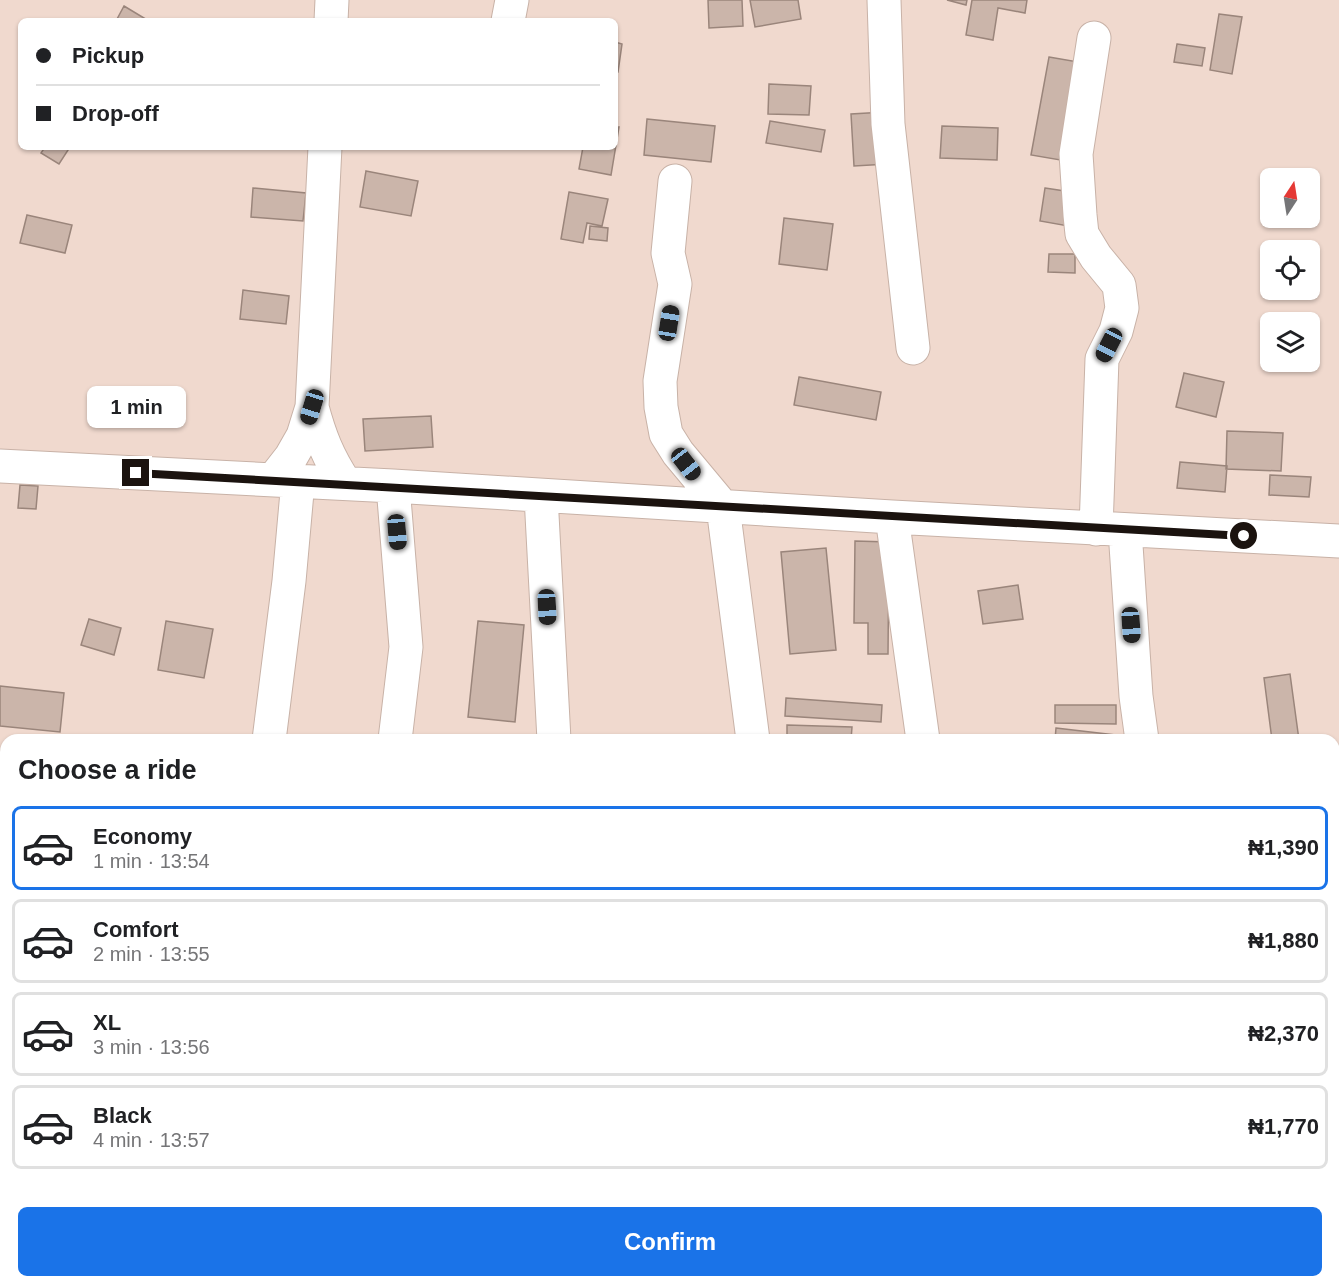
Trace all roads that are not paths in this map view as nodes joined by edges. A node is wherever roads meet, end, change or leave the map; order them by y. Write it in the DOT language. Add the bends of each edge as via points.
graph roads {
  1 [pos="332,0"];
  2 [pos="512,0"];
  3 [pos="884,0"];
  4 [pos="331,18"];
  5 [pos="509,18"];
  6 [pos="1094,38"];
  7 [pos="325,150"];
  8 [pos="675,181"];
  9 [pos="913,348"];
  10 [pos="312,407"];
  11 [pos="0,466"];
  12 [pos="285,481"];
  13 [pos="345,483"];
  14 [pos="393,486"];
  15 [pos="541,496"];
  16 [pos="723,507"];
  17 [pos="892,517"];
  18 [pos="1111,530"];
  19 [pos="1339,541"];
  20 [pos="270,734"];
  21 [pos="396,734"];
  22 [pos="554,734"];
  23 [pos="752,734"];
  24 [pos="921,734"];
  25 [pos="1141,734"];
  1 -- 4 [label="street"];
  2 -- 5 [label="street"];
  3 -- 9 [label="street" via="888,124"];
  6 -- 18 [label="street" via="1076,154 1083,234 1119,285 1122,308 1102,359"];
  7 -- 10 [label="street"];
  8 -- 16 [label="street" via="668,253 675,285 660,381 661,407 666,434"];
  10 -- 12 [label="street"];
  10 -- 13 [label="street" via="328,457"];
  11 -- 12 [label="street"];
  12 -- 13 [label="street"];
  12 -- 20 [label="street" via="289,581"];
  13 -- 14 [label="street"];
  14 -- 15 [label="street"];
  14 -- 21 [label="street" via="406,647"];
  15 -- 16 [label="street"];
  15 -- 22 [label="street"];
  16 -- 17 [label="street"];
  16 -- 23 [label="street"];
  17 -- 18 [label="street"];
  17 -- 24 [label="street"];
  18 -- 19 [label="street"];
  18 -- 25 [label="street"];
}
